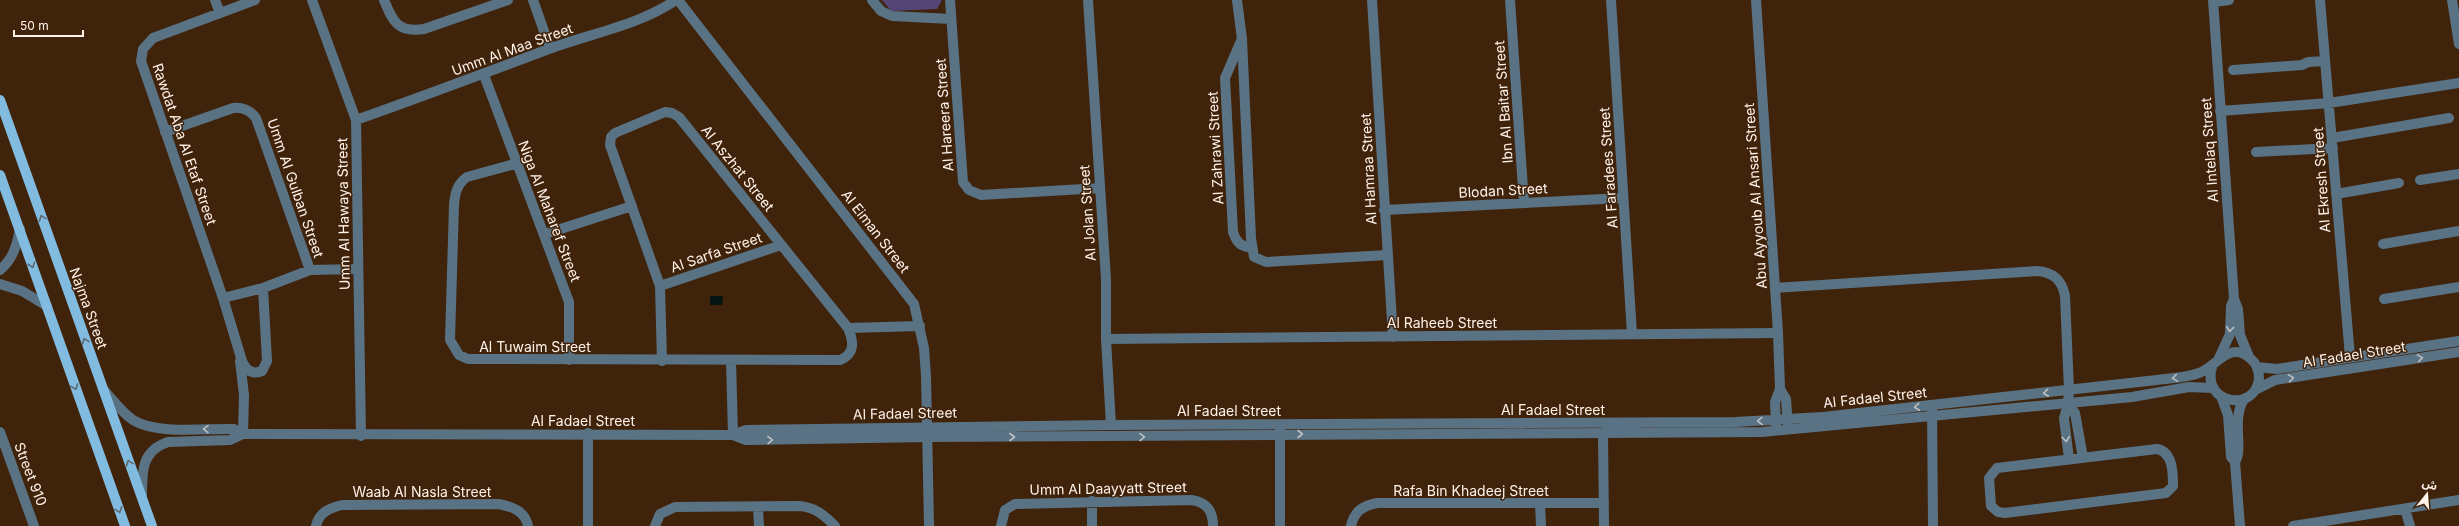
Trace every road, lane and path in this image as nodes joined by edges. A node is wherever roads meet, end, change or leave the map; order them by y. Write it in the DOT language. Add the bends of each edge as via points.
graph roads {
  1 [pos="215,0"];
  2 [pos="255,0"];
  3 [pos="312,0"];
  4 [pos="384,0"];
  5 [pos="508,0"];
  6 [pos="533,0"];
  7 [pos="677,0"];
  8 [pos="872,0"];
  9 [pos="950,0"];
  10 [pos="1088,0"];
  11 [pos="1237,0"];
  12 [pos="1372,0"];
  13 [pos="1510,0"];
  14 [pos="1515,0"];
  15 [pos="1611,0"];
  16 [pos="1756,0"];
  17 [pos="2229,0"];
  18 [pos="2320,0"];
  19 [pos="2452,0"];
  20 [pos="2214,1"];
  21 [pos="220,13"];
  22 [pos="951,19"];
  23 [pos="1242,39"];
  24 [pos="2459,41"];
  25 [pos="550,48"];
  26 [pos="2326,64"];
  27 [pos="2233,70"];
  28 [pos="484,75"];
  29 [pos="2459,83"];
  30 [pos="0,100"];
  31 [pos="2329,103"];
  32 [pos="2220,111"];
  33 [pos="2449,118"];
  34 [pos="356,120"];
  35 [pos="165,132"];
  36 [pos="2332,143"];
  37 [pos="2256,152"];
  38 [pos="518,163"];
  39 [pos="2459,174"];
  40 [pos="0,175"];
  41 [pos="2420,180"];
  42 [pos="2399,183"];
  43 [pos="1100,188"];
  44 [pos="2336,194"];
  45 [pos="1623,198"];
  46 [pos="1524,203"];
  47 [pos="632,206"];
  48 [pos="1384,210"];
  49 [pos="20,229"];
  50 [pos="2459,231"];
  51 [pos="545,234"];
  52 [pos="2383,244"];
  53 [pos="781,245"];
  54 [pos="1252,248"];
  55 [pos="1387,255"];
  56 [pos="358,269"];
  57 [pos="0,270"];
  58 [pos="310,270"];
  59 [pos="0,284"];
  60 [pos="660,286"];
  61 [pos="2459,287"];
  62 [pos="263,288"];
  63 [pos="1774,288"];
  64 [pos="223,298"];
  65 [pos="2234,299"];
  66 [pos="2384,299"];
  67 [pos="47,306"];
  68 [pos="920,326"];
  69 [pos="848,328"];
  70 [pos="1778,333"];
  71 [pos="1632,334"];
  72 [pos="1393,336"];
  73 [pos="1106,339"];
  74 [pos="2459,341"];
  75 [pos="2459,352"];
  76 [pos="240,357"];
  77 [pos="848,357"];
  78 [pos="2249,357"];
  79 [pos="2350,357"];
  80 [pos="2219,358"];
  81 [pos="569,360"];
  82 [pos="662,360"];
  83 [pos="731,361"];
  84 [pos="2212,367"];
  85 [pos="2257,367"];
  86 [pos="2138,382"];
  87 [pos="102,388"];
  88 [pos="2213,388"];
  89 [pos="1780,389"];
  90 [pos="2069,390"];
  91 [pos="2255,390"];
  92 [pos="2221,396"];
  93 [pos="2135,397"];
  94 [pos="2244,398"];
  95 [pos="2068,404"];
  96 [pos="1932,405"];
  97 [pos="1932,417"];
  98 [pos="1776,420"];
  99 [pos="1788,420"];
  100 [pos="1645,423"];
  101 [pos="1111,425"];
  102 [pos="1280,429"];
  103 [pos="1789,431"];
  104 [pos="0,432"];
  105 [pos="928,432"];
  106 [pos="1776,432"];
  107 [pos="588,433"];
  108 [pos="243,434"];
  109 [pos="1603,434"];
  110 [pos="733,435"];
  111 [pos="361,436"];
  112 [pos="1066,437"];
  113 [pos="4,453"];
  114 [pos="2083,458"];
  115 [pos="2069,459"];
  116 [pos="2235,462"];
  117 [pos="142,499"];
  118 [pos="2459,500"];
  119 [pos="1092,501"];
  120 [pos="1604,503"];
  121 [pos="1540,504"];
  122 [pos="758,508"];
  123 [pos="2405,508"];
  124 [pos="34,526"];
  125 [pos="125,526"];
  126 [pos="152,526"];
  127 [pos="316,526"];
  128 [pos="528,526"];
  129 [pos="588,526"];
  130 [pos="655,526"];
  131 [pos="759,526"];
  132 [pos="835,526"];
  133 [pos="929,526"];
  134 [pos="1001,526"];
  135 [pos="1092,526"];
  136 [pos="1213,526"];
  137 [pos="1280,526"];
  138 [pos="1351,526"];
  139 [pos="1541,526"];
  140 [pos="1604,526"];
  141 [pos="1934,526"];
  142 [pos="2240,526"];
  143 [pos="2293,526"];
  144 [pos="2296,526"];
  145 [pos="2410,526"];
  1 -- 21 [label="street"];
  2 -- 21 [label="street, Rawdat Aba Al Etaf Street"];
  3 -- 34 [label="street, Umm Al Hawaya Street"];
  4 -- 5 [label="street" via="396,23 403,29 413,31"];
  6 -- 25 [label="street"];
  7 -- 25 [label="street, Umm Al Maa Street" via="654,14"];
  7 -- 68 [label="street, Al Eiman Street" via="908,295 914,304"];
  8 -- 22 [label="street" via="881,11 892,16"];
  9 -- 22 [label="street, Al Hareera Street"];
  10 -- 43 [label="street, Al Jolan Street"];
  11 -- 23 [label="street"];
  12 -- 48 [label="street, Al Hamraa Street"];
  13 -- 14 [label="street"];
  13 -- 46 [label="street, Ibn Al Baitar Street"];
  15 -- 45 [label="street, Al Faradees Street"];
  16 -- 63 [label="street, Abu Ayyoub Al Ansari Street"];
  17 -- 20 [label="street"];
  18 -- 26 [label="street, Al Ekresh Street"];
  19 -- 24 [label="street"];
  20 -- 32 [label="street, Al Intelaq Street"];
  21 -- 35 [label="street, Rawdat Aba Al Etaf Street" via="153,38 144,49 141,61"];
  22 -- 43 [label="street, Al Hareera Street" via="963,182 969,190 981,195"];
  23 -- 54 [label="street"];
  23 -- 54 [label="street, Al Zahrawi Street" via="1225,78 1233,232 1241,246"];
  25 -- 28 [label="street, Umm Al Maa Street"];
  26 -- 27 [label="street" via="2308,62 2302,65"];
  26 -- 31 [label="street, Al Ekresh Street"];
  28 -- 34 [label="street, Umm Al Maa Street"];
  28 -- 38 [label="street, Niga Al Maharef Street"];
  29 -- 31 [label="street"];
  87 -- 30 [label="main road, Najma Street, one-way"];
  31 -- 32 [label="street"];
  31 -- 36 [label="street, Al Ekresh Street"];
  32 -- 65 [label="street, Al Intelaq Street"];
  33 -- 36 [label="street"];
  34 -- 56 [label="street, Umm Al Hawaya Street"];
  35 -- 58 [label="street, Umm Al Gulban Street" via="233,108 252,112"];
  35 -- 64 [label="street, Rawdat Aba Al Etaf Street"];
  36 -- 37 [label="street"];
  36 -- 44 [label="street, Al Ekresh Street"];
  38 -- 51 [label="street, Niga Al Maharef Street"];
  38 -- 81 [label="street, Al Tuwaim Street" via="467,178 456,190 450,340 459,355 468,359"];
  39 -- 41 [label="street"];
  40 -- 49 [label="main road"];
  42 -- 44 [label="street"];
  43 -- 73 [label="street, Al Jolan Street" via="1106,279"];
  44 -- 79 [label="street, Al Ekresh Street"];
  45 -- 46 [label="street, Blodan Street"];
  45 -- 71 [label="street, Al Faradees Street"];
  46 -- 48 [label="street, Blodan Street"];
  47 -- 51 [label="street"];
  47 -- 53 [label="street, Al Aszhat Street" via="610,144 611,137 665,112 672,113 679,117"];
  47 -- 60 [label="street, Al Aszhat Street"];
  48 -- 55 [label="street, Al Hamraa Street"];
  49 -- 57 [label="street" via="11,257"];
  49 -- 67 [label="main road, one-way"];
  50 -- 52 [label="street"];
  51 -- 81 [label="street, Niga Al Maharef Street" via="569,302"];
  53 -- 60 [label="street, Al Sarfa Street"];
  53 -- 69 [label="street, Al Aszhat Street"];
  54 -- 55 [label="street, Al Zahrawi Street" via="1254,257 1266,262"];
  55 -- 72 [label="street, Al Hamraa Street"];
  56 -- 58 [label="street"];
  56 -- 111 [label="street, Umm Al Hawaya Street"];
  58 -- 62 [label="street"];
  59 -- 67 [label="street" via="22,291"];
  60 -- 82 [label="street, Al Aszhat Street"];
  61 -- 66 [label="street"];
  62 -- 64 [label="street"];
  62 -- 76 [label="street, Rawdat Aba Al Etaf Street" via="267,366 262,371 253,373 244,366"];
  63 -- 70 [label="street, Abu Ayyoub Al Ansari Street"];
  63 -- 90 [label="street" via="2037,271 2051,273 2061,283 2065,296"];
  64 -- 76 [label="street, Rawdat Aba Al Etaf Street"];
  65 -- 78 [label="street, Al Intelaq Street" via="2238,309 2240,335"];
  65 -- 80 [label="street, Al Intelaq Street, one-way" via="2231,306 2230,334"];
  67 -- 125 [label="main road, one-way"];
  68 -- 69 [label="street"];
  68 -- 105 [label="street, Al Eiman Street" via="924,348"];
  69 -- 77 [label="street, Al Aszhat Street" via="853,345"];
  70 -- 71 [label="street, Al Raheeb Street"];
  70 -- 89 [label="street, Abu Ayyoub Al Ansari Street"];
  71 -- 72 [label="street, Al Raheeb Street"];
  72 -- 73 [label="street, Al Raheeb Street"];
  73 -- 101 [label="street, Al Jolan Street"];
  74 -- 79 [label="street, Al Fadael Street"];
  91 -- 75 [label="street, Al Fadael Street, one-way" via="2275,380"];
  76 -- 108 [label="street" via="244,395"];
  77 -- 83 [label="street, Al Tuwaim Street" via="840,360"];
  78 -- 80 [label="street" via="2236,352 2227,353"];
  78 -- 85 [label="street"];
  79 -- 85 [label="street, Al Fadael Street" via="2277,369"];
  80 -- 84 [label="street"];
  81 -- 82 [label="street, Al Tuwaim Street"];
  82 -- 83 [label="street, Al Tuwaim Street"];
  83 -- 110 [label="street"];
  84 -- 86 [label="street, Al Fadael Street, one-way" via="2193,375"];
  84 -- 88 [label="street" via="2210,377"];
  85 -- 91 [label="street" via="2259,380"];
  86 -- 90 [label="street, Al Fadael Street"];
  86 -- 93 [label="street"];
  108 -- 87 [label="street, Al Fadael Street, one-way" via="234,429 165,428 142,424 126,415"];
  117 -- 87 [label="main road, Najma Street, one-way"];
  88 -- 92 [label="street"];
  88 -- 93 [label="street" via="2189,388"];
  89 -- 98 [label="street, Abu Ayyoub Al Ansari Street" via="1775,402"];
  89 -- 99 [label="street, Abu Ayyoub Al Ansari Street" via="1786,399"];
  90 -- 95 [label="street"];
  90 -- 96 [label="street, Al Fadael Street, one-way"];
  91 -- 94 [label="street"];
  92 -- 94 [label="street" via="2232,400"];
  92 -- 116 [label="street" via="2227,408 2231,457"];
  93 -- 95 [label="street"];
  94 -- 116 [label="street" via="2237,416 2238,455"];
  95 -- 97 [label="street"];
  95 -- 114 [label="street" via="2075,412"];
  95 -- 115 [label="street, one-way" via="2064,418"];
  96 -- 97 [label="street"];
  96 -- 99 [label="street, Al Fadael Street, one-way"];
  97 -- 103 [label="street"];
  97 -- 141 [label="street"];
  98 -- 99 [label="street, Al Fadael Street"];
  98 -- 100 [label="street, Al Fadael Street, one-way"];
  98 -- 106 [label="street, Abu Ayyoub Al Ansari Street"];
  99 -- 103 [label="street, Abu Ayyoub Al Ansari Street"];
  100 -- 102 [label="street, Al Fadael Street"];
  100 -- 109 [label="street" via="1634,427 1609,428"];
  101 -- 102 [label="street, Al Fadael Street"];
  101 -- 105 [label="street, Al Fadael Street" via="991,426 985,432"];
  101 -- 112 [label="street" via="1108,431 1072,433"];
  102 -- 109 [label="street, one-way"];
  112 -- 102 [label="street, one-way"];
  102 -- 137 [label="street"];
  103 -- 106 [label="street"];
  104 -- 113 [label="street, Street 910"];
  105 -- 110 [label="street, Al Fadael Street" via="746,430"];
  110 -- 105 [label="street, one-way" via="746,440 862,438"];
  105 -- 112 [label="street, one-way"];
  105 -- 133 [label="street, Al Eiman Street"];
  106 -- 109 [label="street"];
  107 -- 110 [label="street, Al Fadael Street"];
  107 -- 111 [label="street, Al Fadael Street"];
  107 -- 129 [label="street"];
  108 -- 111 [label="street, Al Fadael Street"];
  108 -- 117 [label="street, Al Fadael Street" via="230,440 168,442 158,445 151,450 147,458 142,480"];
  109 -- 120 [label="street"];
  113 -- 124 [label="street, Street 910"];
  114 -- 115 [label="street"];
  114 -- 115 [label="street" via="2161,449 2169,458 2173,486 2170,491 2161,494 2005,513 1998,512 1991,506 1989,482 1993,470"];
  116 -- 142 [label="street"];
  117 -- 126 [label="main road, Najma Street"];
  118 -- 123 [label="street"];
  119 -- 134 [label="street, Umm Al Daayyatt Street" via="1015,504 1005,510"];
  119 -- 135 [label="street"];
  119 -- 136 [label="street, Umm Al Daayyatt Street" via="1200,501 1212,513"];
  120 -- 121 [label="street, Rafa Bin Khadeej Street"];
  120 -- 140 [label="street"];
  121 -- 138 [label="street, Rafa Bin Khadeej Street" via="1377,503 1365,505 1357,511"];
  121 -- 139 [label="street"];
  122 -- 130 [label="street" via="675,507 660,514"];
  122 -- 131 [label="street"];
  122 -- 132 [label="street" via="810,507 822,513"];
  123 -- 144 [label="street"];
  123 -- 145 [label="street"];
  127 -- 128 [label="street, Waab Al Nasla Street" via="323,513 331,507 342,505 499,504 521,512"];
  143 -- 144 [label="street"];
}
